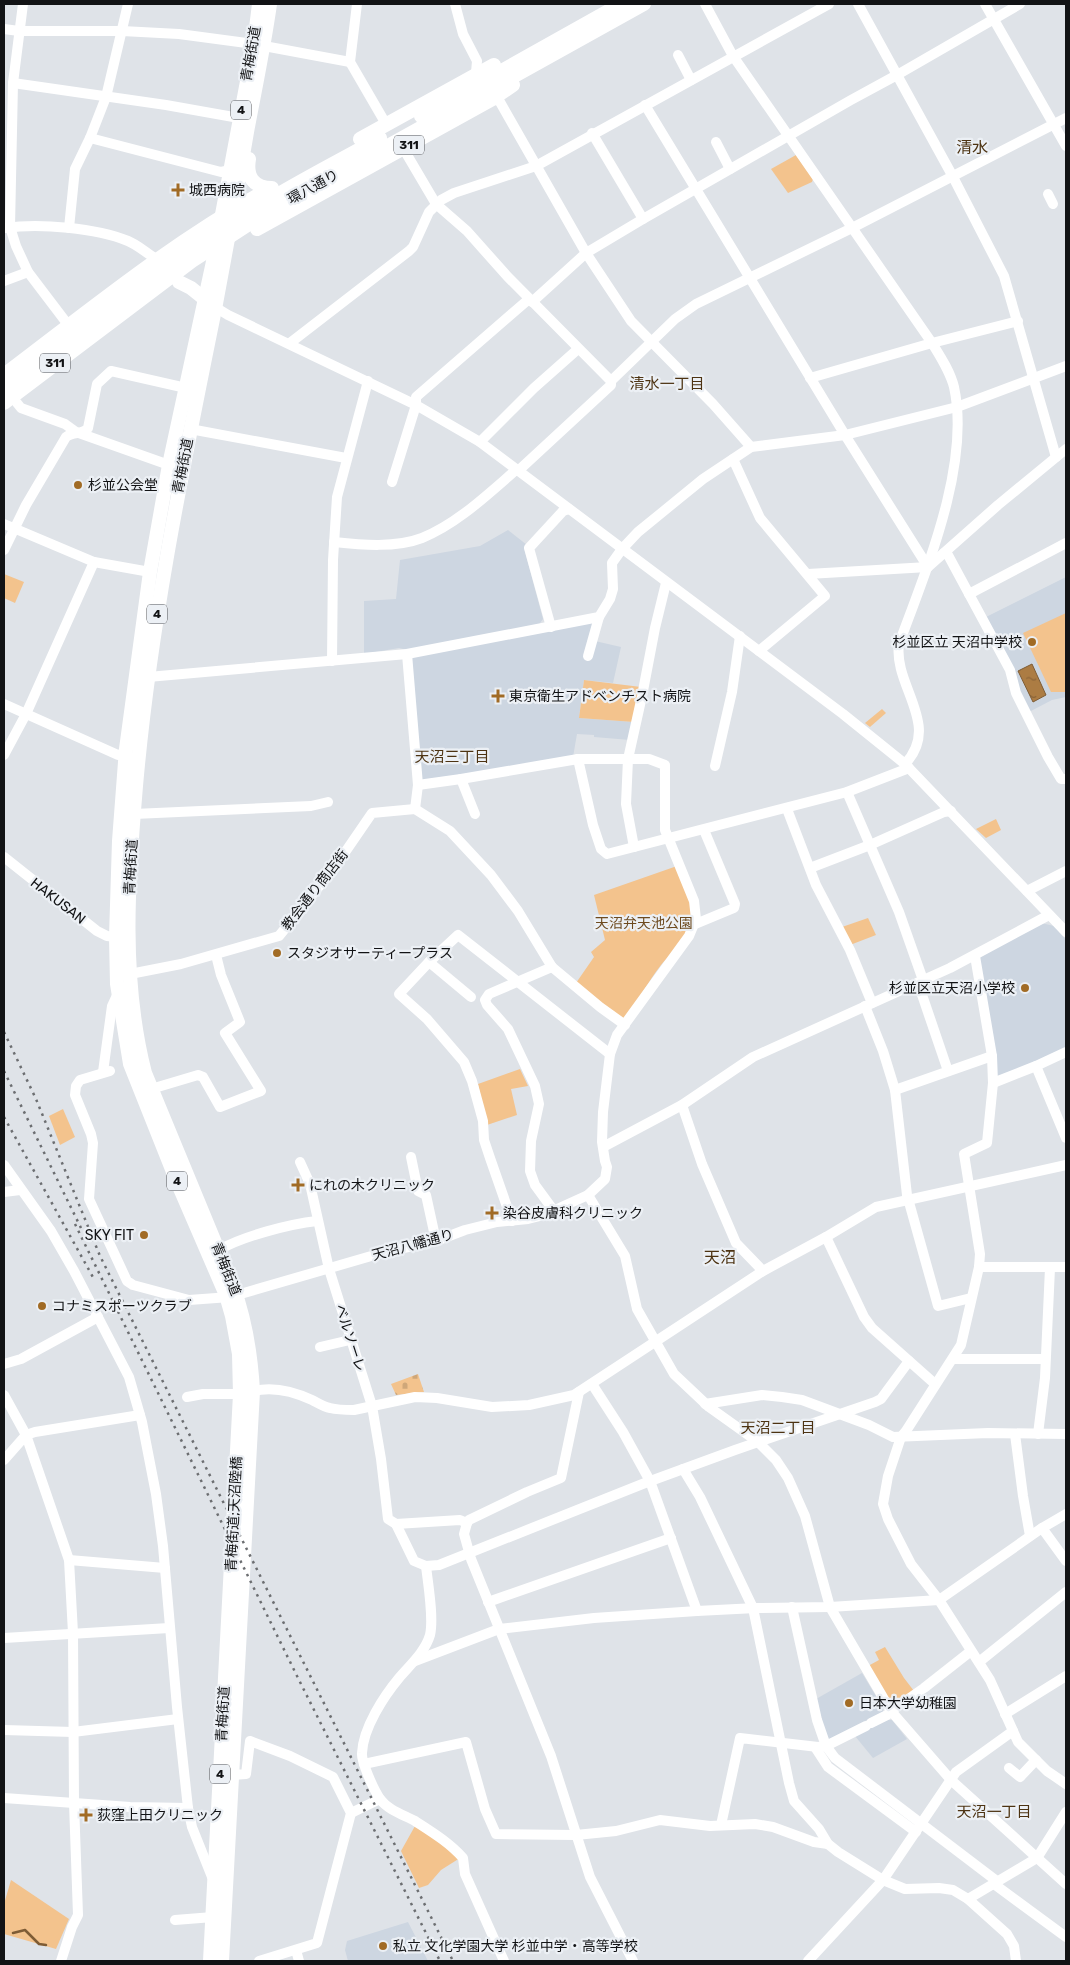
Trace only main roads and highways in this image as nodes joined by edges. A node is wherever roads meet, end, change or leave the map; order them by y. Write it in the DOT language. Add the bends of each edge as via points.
graph roads {
  1 [pos="259,4"];
  2 [pos="270,4"];
  3 [pos="621,4"];
  4 [pos="644,4"];
  5 [pos="259,45"];
  6 [pos="546,51"];
  7 [pos="248,131"];
  8 [pos="272,188"];
  9 [pos="227,215"];
  10 [pos="221,252"];
  11 [pos="179,282"];
  12 [pos="210,304"];
  13 [pos="4,375"];
  14 [pos="4,388"];
  15 [pos="10,403"];
  16 [pos="4,412"];
  17 [pos="232,1297"];
  18 [pos="247,1392"];
  19 [pos="238,1442"];
  20 [pos="249,1473"];
  21 [pos="231,1587"];
  22 [pos="242,1607"];
  23 [pos="221,1888"];
  24 [pos="210,1961"];
  25 [pos="222,1961"];
  1 -- 5 [label="main road, 青梅街道 / 4"];
  2 -- 5 [label="main road, 青梅街道 / 4"];
  3 -- 6 [label="main road, 環八通り / 311"];
  4 -- 6 [label="main road, 環八通り / 311"];
  5 -- 7 [label="main road, 青梅街道 / 4"];
  5 -- 9 [label="main road, 青梅街道 / 4" via="239,118 230,170"];
  6 -- 8 [label="main road, 311" via="516,54 476,73"];
  6 -- 10 [label="main road, 311" via="521,80 494,98 253,231"];
  6 -- 14 [label="main road, 環八通り / 311" via="258,206 108,309"];
  6 -- 15 [label="main road, 環八通り / 311" via="258,218 192,261"];
  7 -- 8 [label="main road" via="252,143 248,167 250,176 256,184"];
  7 -- 9 [label="main road, 青梅街道 / 4"];
  8 -- 9 [label="main road, 311"];
  9 -- 10 [label="main road, 4"];
  9 -- 13 [label="main road, 311" via="163,256"];
  10 -- 11 [label="main road, 311"];
  10 -- 12 [label="main road, 青梅街道 / 4"];
  11 -- 12 [label="main road"];
  11 -- 15 [label="main road, 311"];
  12 -- 17 [label="main road, 青梅街道 / 4" via="159,601 142,725 134,814 129,974 138,1046 151,1089 219,1250"];
  12 -- 17 [label="main road, 青梅街道 / 4" via="186,388 150,572 126,749 116,937 118,988 130,1064"];
  15 -- 16 [label="main road, 311"];
  17 -- 18 [label="main road, 青梅街道 / 4" via="250,1352"];
  18 -- 19 [label="main road, 青梅街道 / 4"];
  18 -- 20 [label="main road, 青梅街道 / 4"];
  19 -- 21 [label="main road, 青梅街道;天沼陸橋 / 4"];
  20 -- 22 [label="main road, 青梅街道;天沼陸橋 / 4"];
  21 -- 23 [label="main road, 青梅街道 / 4" via="216,1861"];
  22 -- 23 [label="main road, 青梅街道 / 4" via="229,1818"];
  23 -- 24 [label="main road, 青梅街道 / 4" via="213,1917"];
  23 -- 25 [label="main road, 青梅街道 / 4"];
}
